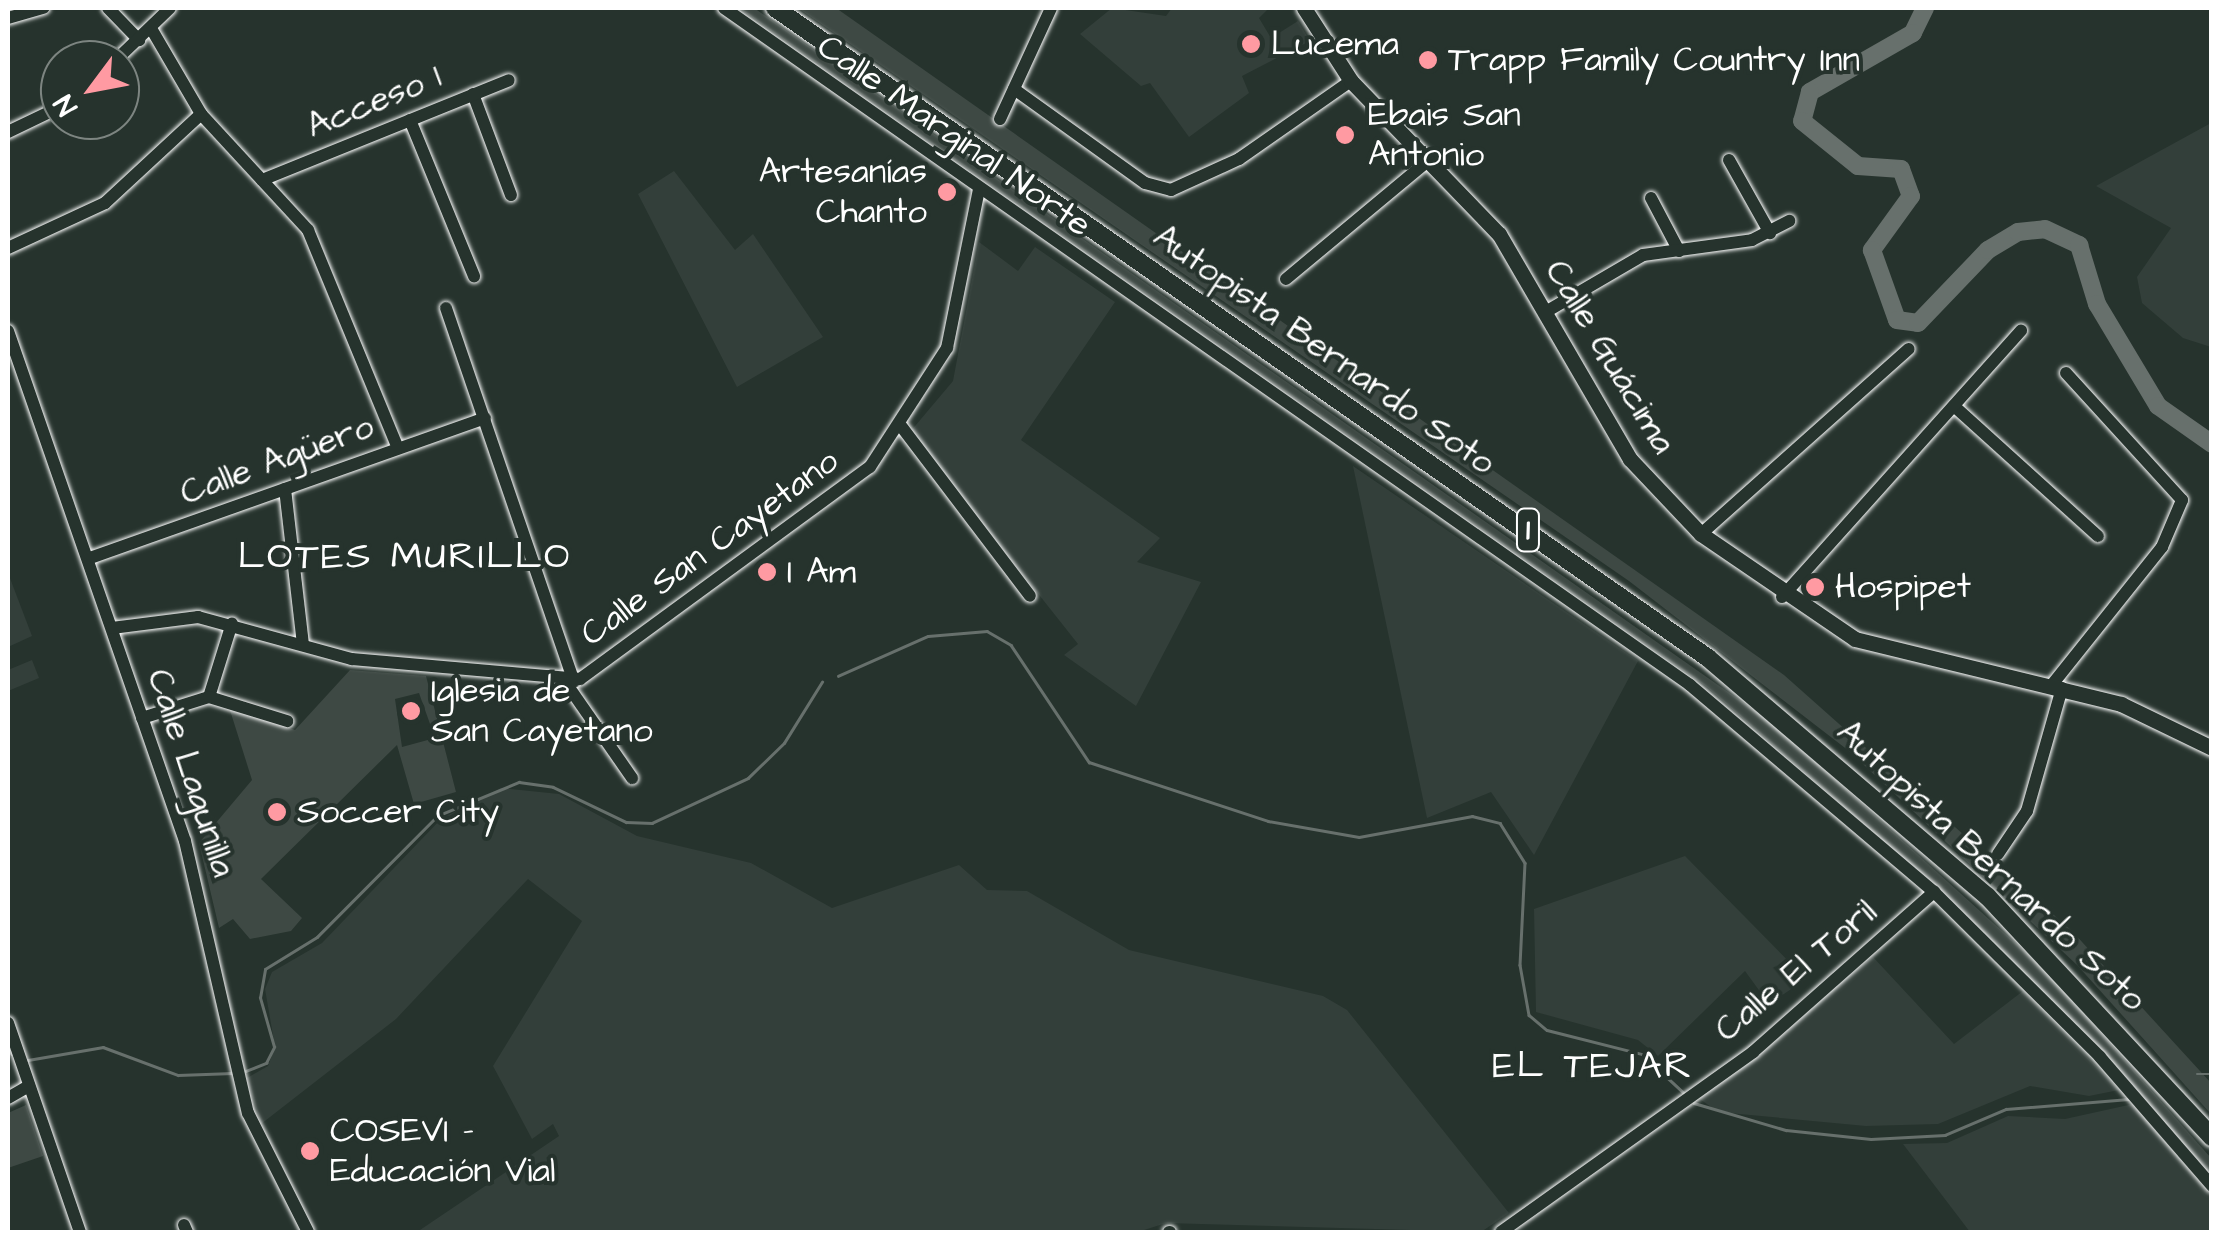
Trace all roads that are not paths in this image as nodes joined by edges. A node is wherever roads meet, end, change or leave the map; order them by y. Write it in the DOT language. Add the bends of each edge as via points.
graph roads {
  1 [pos="44,8"];
  2 [pos="108,8"];
  3 [pos="170,8"];
  4 [pos="724,8"];
  5 [pos="774,8"];
  6 [pos="1051,8"];
  7 [pos="1304,8"];
  8 [pos="8,18"];
  9 [pos="152,30"];
  10 [pos="138,40"];
  11 [pos="509,80"];
  12 [pos="1351,81"];
  13 [pos="1014,89"];
  14 [pos="473,94"];
  15 [pos="201,114"];
  16 [pos="40,117"];
  17 [pos="1000,119"];
  18 [pos="410,120"];
  19 [pos="8,132"];
  20 [pos="1431,158"];
  21 [pos="1729,160"];
  22 [pos="262,180"];
  23 [pos="980,190"];
  24 [pos="511,195"];
  25 [pos="1651,198"];
  26 [pos="1789,221"];
  27 [pos="1770,233"];
  28 [pos="8,248"];
  29 [pos="1679,251"];
  30 [pos="474,276"];
  31 [pos="1286,279"];
  32 [pos="446,308"];
  33 [pos="1549,310"];
  34 [pos="8,331"];
  35 [pos="2021,331"];
  36 [pos="1909,348"];
  37 [pos="2066,373"];
  38 [pos="1954,406"];
  39 [pos="485,418"];
  40 [pos="900,426"];
  41 [pos="398,448"];
  42 [pos="285,489"];
  43 [pos="1700,534"];
  44 [pos="2098,536"];
  45 [pos="90,558"];
  46 [pos="1030,596"];
  47 [pos="1782,597"];
  48 [pos="232,623"];
  49 [pos="112,628"];
  50 [pos="303,644"];
  51 [pos="570,682"];
  52 [pos="2052,686"];
  53 [pos="209,697"];
  54 [pos="142,718"];
  55 [pos="287,722"];
  56 [pos="2212,748"];
  57 [pos="632,778"];
  58 [pos="1998,854"];
  59 [pos="1934,892"];
  60 [pos="8,1023"];
  61 [pos="29,1086"];
  62 [pos="8,1098"];
  63 [pos="2212,1137"];
  64 [pos="2212,1186"];
  65 [pos="80,1232"];
  66 [pos="308,1232"];
  67 [pos="1501,1232"];
  1 -- 8 [label="street"];
  2 -- 10 [label="street"];
  3 -- 9 [label="street"];
  4 -- 23 [label="street, Calle Marginal Norte"];
  5 -- 63 [label="highway, Autopista Bernardo Soto / 1" via="1708,658 1974,884"];
  6 -- 13 [label="street"];
  7 -- 12 [label="main road, Calle Guácima"];
  9 -- 10 [label="street"];
  9 -- 15 [label="street"];
  11 -- 14 [label="street, Acceso 1"];
  12 -- 13 [label="street" via="1240,159 1171,190 1145,183"];
  12 -- 20 [label="main road, Calle Guácima"];
  13 -- 17 [label="street"];
  14 -- 18 [label="street, Acceso 1"];
  14 -- 24 [label="street"];
  15 -- 22 [label="street"];
  15 -- 28 [label="street" via="105,203"];
  16 -- 19 [label="street"];
  18 -- 22 [label="street, Acceso 1"];
  18 -- 30 [label="street"];
  20 -- 31 [label="street"];
  20 -- 33 [label="main road, Calle Guácima" via="1499,234"];
  21 -- 27 [label="street"];
  22 -- 41 [label="street" via="327,267"];
  23 -- 40 [label="street, Calle San Cayetano" via="947,348"];
  23 -- 59 [label="street, Calle Marginal Norte" via="1662,662"];
  25 -- 29 [label="street"];
  26 -- 27 [label="street"];
  27 -- 29 [label="street"];
  29 -- 33 [label="street" via="1625,262"];
  32 -- 39 [label="street"];
  33 -- 43 [label="main road, Calle Guácima" via="1630,459"];
  34 -- 45 [label="street, Calle Lagunilla"];
  35 -- 38 [label="street"];
  36 -- 43 [label="street"];
  37 -- 52 [label="street" via="2182,500 2162,548"];
  38 -- 44 [label="street"];
  38 -- 47 [label="street"];
  39 -- 41 [label="street, Calle Agüero"];
  39 -- 51 [label="street"];
  40 -- 46 [label="street"];
  40 -- 51 [label="street, Calle San Cayetano" via="861,476"];
  41 -- 42 [label="street, Calle Agüero"];
  42 -- 45 [label="street, Calle Agüero"];
  42 -- 50 [label="street"];
  43 -- 47 [label="main road, Calle Guácima"];
  45 -- 49 [label="street, Calle Lagunilla"];
  47 -- 52 [label="main road, Calle Guácima" via="1880,649"];
  48 -- 49 [label="street, Calle San Cayetano" via="166,618"];
  48 -- 50 [label="street, Calle San Cayetano"];
  48 -- 53 [label="street"];
  49 -- 54 [label="street, Calle Lagunilla"];
  50 -- 51 [label="street, Calle San Cayetano" via="393,665"];
  51 -- 57 [label="street"];
  52 -- 56 [label="main road, Calle Guácima" via="2142,712"];
  52 -- 58 [label="street" via="2027,811"];
  53 -- 54 [label="street"];
  53 -- 55 [label="street"];
  54 -- 66 [label="street, Calle Lagunilla" via="200,892 236,1077"];
  59 -- 64 [label="street, Calle Marginal Norte" via="2100,1057"];
  59 -- 67 [label="street, Calle El Toril" via="1705,1084"];
  60 -- 61 [label="street"];
  61 -- 62 [label="street"];
  61 -- 65 [label="street"];
}
